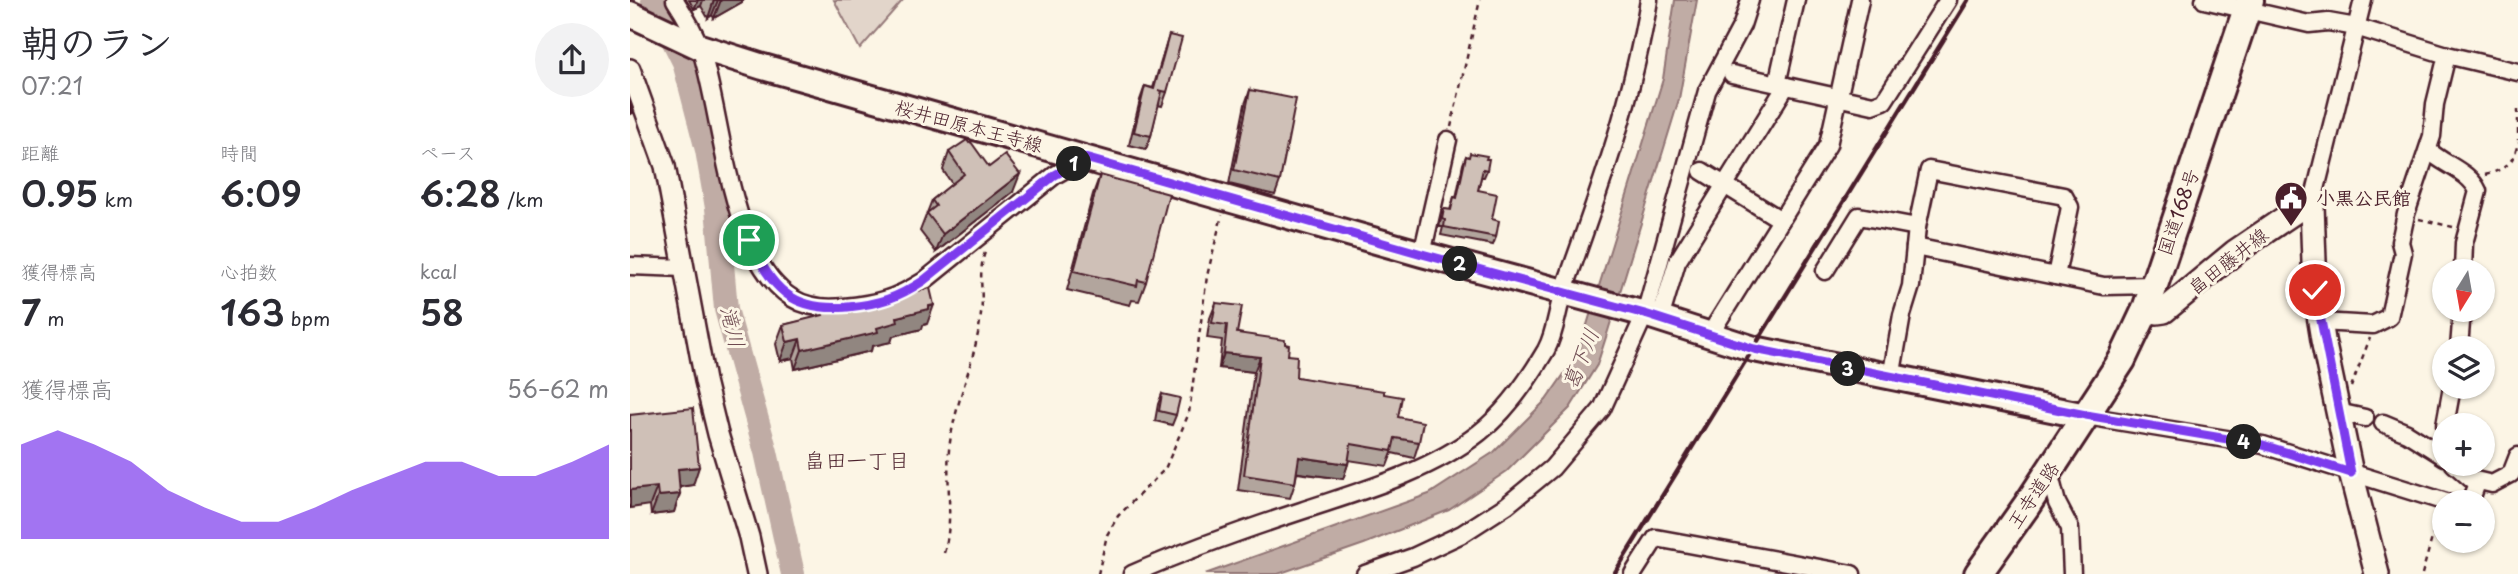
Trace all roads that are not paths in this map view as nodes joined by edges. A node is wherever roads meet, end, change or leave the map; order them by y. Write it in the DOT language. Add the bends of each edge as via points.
graph roads {
  1 [pos="675,0"];
  2 [pos="1649,0"];
  3 [pos="1750,0"];
  4 [pos="1796,0"];
  5 [pos="1860,0"];
  6 [pos="2204,0"];
  7 [pos="2363,0"];
  8 [pos="1944,1"];
  9 [pos="2249,5"];
  10 [pos="630,14"];
  11 [pos="2357,27"];
  12 [pos="693,44"];
  13 [pos="2447,55"];
  14 [pos="630,69"];
  15 [pos="2518,72"];
  16 [pos="1732,74"];
  17 [pos="1781,85"];
  18 [pos="1838,97"];
  19 [pos="1448,140"];
  20 [pos="2428,150"];
  21 [pos="1085,158"];
  22 [pos="1702,171"];
  23 [pos="1725,185"];
  24 [pos="2312,205"];
  25 [pos="1781,220"];
  26 [pos="1917,227"];
  27 [pos="1915,247"];
  28 [pos="1422,254"];
  29 [pos="2464,259"];
  30 [pos="631,262"];
  31 [pos="684,268"];
  32 [pos="1825,271"];
  33 [pos="2056,276"];
  34 [pos="1563,292"];
  35 [pos="2150,297"];
  36 [pos="1652,316"];
  37 [pos="2320,322"];
  38 [pos="1710,334"];
  39 [pos="1891,378"];
  40 [pos="2338,412"];
  41 [pos="2086,415"];
  42 [pos="2365,418"];
  43 [pos="2383,422"];
  44 [pos="2432,449"];
  45 [pos="2518,456"];
  46 [pos="2049,472"];
  47 [pos="2351,473"];
  48 [pos="2469,476"];
  49 [pos="2477,483"];
  50 [pos="2474,490"];
  51 [pos="2432,498"];
  52 [pos="757,574"];
  53 [pos="1132,574"];
  54 [pos="1365,574"];
  55 [pos="1633,574"];
  56 [pos="1852,574"];
  57 [pos="1978,574"];
  58 [pos="2072,574"];
  59 [pos="2377,574"];
  1 -- 12 [label="street"];
  2 -- 34 [label="street" via="1601,189"];
  3 -- 36 [label="street" via="1707,91"];
  4 -- 17 [label="street"];
  5 -- 18 [label="street"];
  6 -- 9 [label="street"];
  7 -- 11 [label="street"];
  8 -- 18 [label="street" via="1884,101 1873,105"];
  9 -- 11 [label="street" via="2309,24"];
  9 -- 35 [label="highway, 国道168号"];
  10 -- 12 [label="main road, 桜井田原本王寺線"];
  11 -- 13 [label="street"];
  11 -- 24 [label="street"];
  12 -- 21 [label="main road, 桜井田原本王寺線"];
  12 -- 21 [label="street" via="749,240 782,291 810,306 867,305 902,294 1055,175"];
  13 -- 15 [label="street"];
  13 -- 20 [label="street"];
  14 -- 31 [label="street" via="661,150"];
  16 -- 17 [label="street"];
  17 -- 18 [label="street"];
  17 -- 23 [label="street"];
  18 -- 25 [label="street" via="1828,145"];
  19 -- 28 [label="street"];
  20 -- 29 [label="street" via="2473,182 2478,191"];
  20 -- 37 [label="street" via="2406,214 2389,317 2374,325"];
  21 -- 28 [label="main road, 桜井田原本王寺線"];
  22 -- 23 [label="street"];
  23 -- 25 [label="street"];
  23 -- 36 [label="street" via="1677,262"];
  24 -- 35 [label="main road, 畠田藤井線" via="2302,206 2235,251 2164,311 2157,312"];
  24 -- 37 [label="main road"];
  25 -- 38 [label="street"];
  26 -- 27 [label="street"];
  26 -- 32 [label="street" via="1859,216"];
  26 -- 33 [label="street" via="1928,170 2064,196 2070,207"];
  27 -- 33 [label="street"];
  27 -- 39 [label="street"];
  28 -- 34 [label="main road, 桜井田原本王寺線"];
  30 -- 31 [label="street"];
  31 -- 52 [label="street" via="711,407"];
  33 -- 35 [label="street"];
  34 -- 36 [label="main road, 桜井田原本王寺線"];
  34 -- 53 [label="street" via="1547,348 1529,377 1480,432 1395,478 1212,541"];
  35 -- 41 [label="highway, 国道168号" via="2122,360"];
  36 -- 38 [label="main road, 桜井田原本王寺線"];
  36 -- 54 [label="street" via="1602,409 1552,468 1462,534"];
  37 -- 40 [label="main road"];
  38 -- 39 [label="main road, 桜井田原本王寺線" via="1754,349"];
  39 -- 41 [label="main road, 桜井田原本王寺線"];
  40 -- 42 [label="street"];
  40 -- 47 [label="main road"];
  41 -- 46 [label="highway, 王寺道路"];
  41 -- 47 [label="street" via="2263,445"];
  43 -- 44 [label="street"];
  45 -- 49 [label="street" via="2511,474 2500,482"];
  46 -- 57 [label="highway, 王寺道路"];
  46 -- 58 [label="street" via="2070,528"];
  47 -- 51 [label="street"];
  47 -- 59 [label="main road"];
  48 -- 49 [label="street"];
  49 -- 50 [label="street"];
  55 -- 56 [label="street" via="1656,538"];
}
